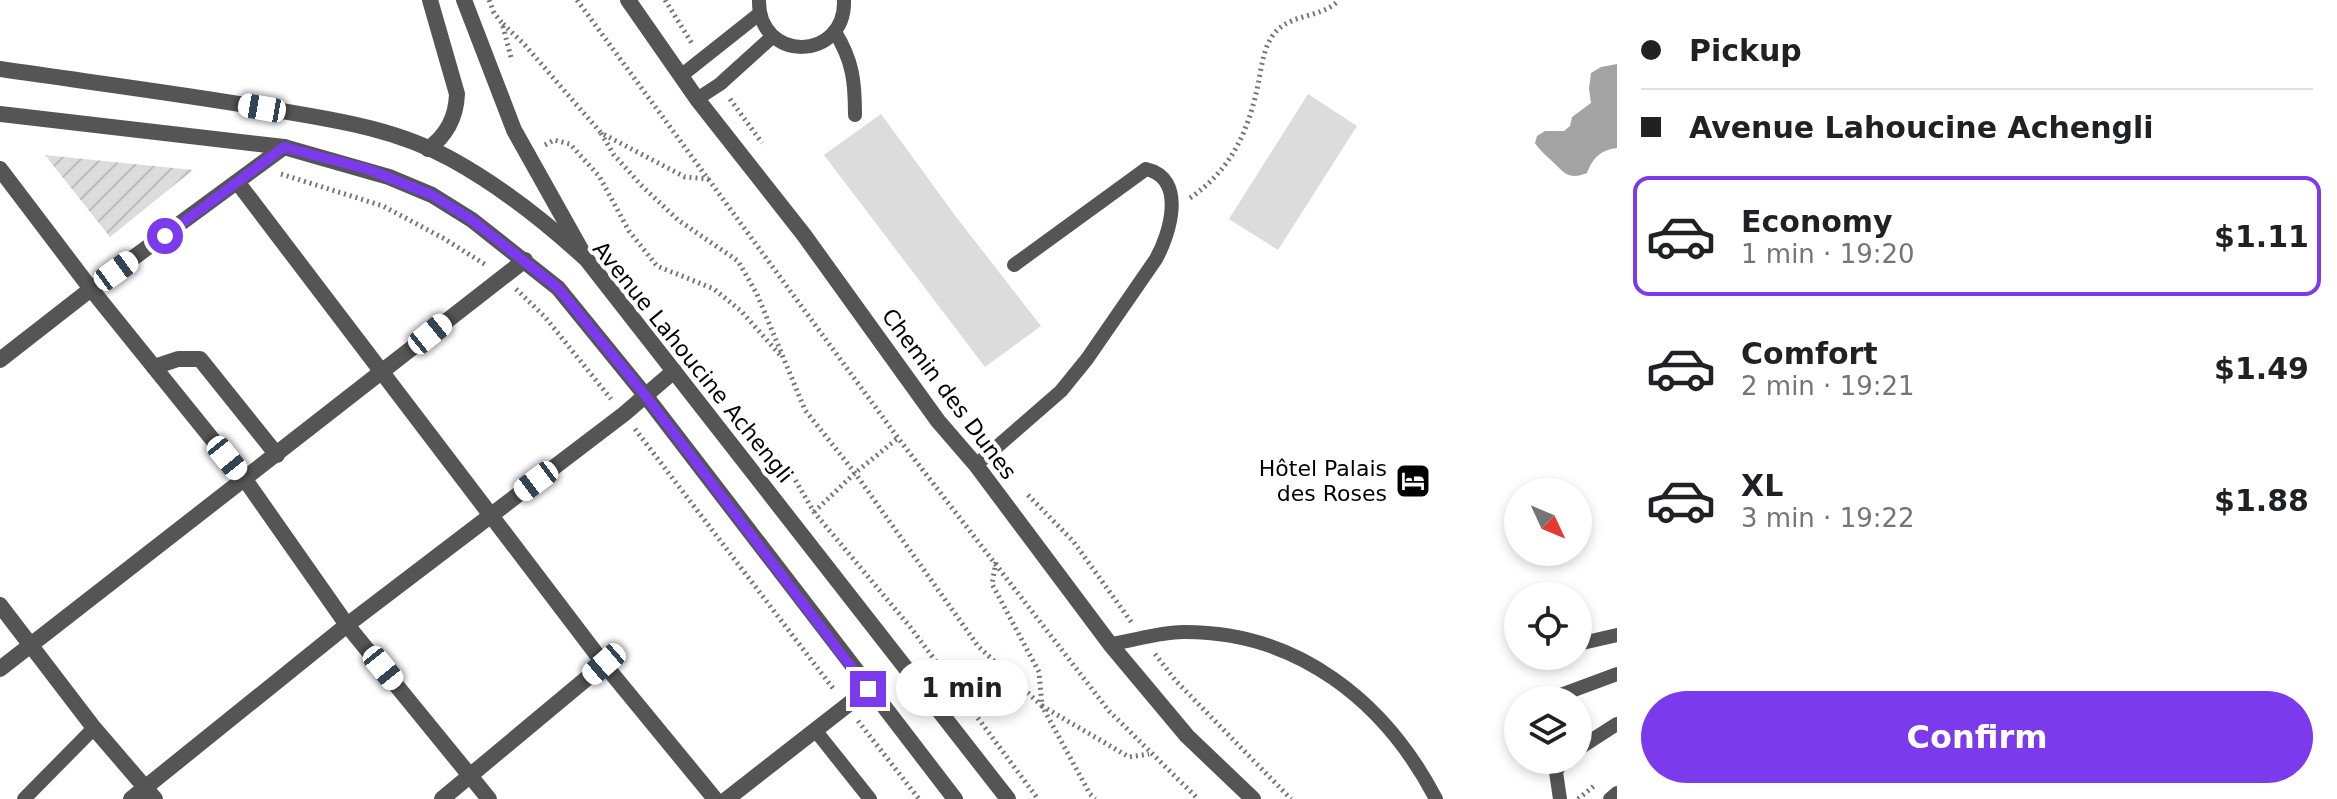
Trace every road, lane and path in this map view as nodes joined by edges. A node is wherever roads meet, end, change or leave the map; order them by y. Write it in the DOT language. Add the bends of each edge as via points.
graph roads {
  1 [pos="430,0"];
  2 [pos="464,0"];
  3 [pos="489,0"];
  4 [pos="577,0"];
  5 [pos="628,0"];
  6 [pos="665,0"];
  7 [pos="844,0"];
  8 [pos="1339,0"];
  9 [pos="759,7"];
  10 [pos="502,23"];
  11 [pos="835,32"];
  12 [pos="772,37"];
  13 [pos="703,59"];
  14 [pos="0,69"];
  15 [pos="517,75"];
  16 [pos="682,75"];
  17 [pos="720,84"];
  18 [pos="697,99"];
  19 [pos="0,114"];
  20 [pos="855,115"];
  21 [pos="601,133"];
  22 [pos="284,147"];
  23 [pos="541,148"];
  24 [pos="428,149"];
  25 [pos="767,151"];
  26 [pos="0,169"];
  27 [pos="709,179"];
  28 [pos="238,183"];
  29 [pos="1172,210"];
  30 [pos="525,260"];
  31 [pos="587,260"];
  32 [pos="1014,265"];
  33 [pos="91,289"];
  34 [pos="784,359"];
  35 [pos="0,360"];
  36 [pos="154,367"];
  37 [pos="674,371"];
  38 [pos="382,373"];
  39 [pos="645,395"];
  40 [pos="741,421"];
  41 [pos="898,438"];
  42 [pos="277,455"];
  43 [pos="976,465"];
  44 [pos="855,473"];
  45 [pos="246,481"];
  46 [pos="1019,487"];
  47 [pos="814,512"];
  48 [pos="491,514"];
  49 [pos="996,562"];
  50 [pos="0,605"];
  51 [pos="347,625"];
  52 [pos="1617,635"];
  53 [pos="1144,639"];
  54 [pos="1592,641"];
  55 [pos="1110,644"];
  56 [pos="30,647"];
  57 [pos="604,664"];
  58 [pos="0,669"];
  59 [pos="1617,674"];
  60 [pos="1585,686"];
  61 [pos="868,689"];
  62 [pos="1042,706"];
  63 [pos="1617,724"];
  64 [pos="94,728"];
  65 [pos="815,730"];
  66 [pos="1592,740"];
  67 [pos="1150,754"];
  68 [pos="1556,774"];
  69 [pos="471,776"];
  70 [pos="150,793"];
  71 [pos="1617,793"];
  72 [pos="24,799"];
  73 [pos="131,799"];
  74 [pos="442,799"];
  75 [pos="489,799"];
  76 [pos="715,799"];
  77 [pos="727,799"];
  78 [pos="870,799"];
  79 [pos="954,799"];
  80 [pos="1008,799"];
  81 [pos="1038,799"];
  82 [pos="1095,799"];
  83 [pos="1198,799"];
  84 [pos="1253,799"];
  85 [pos="1291,799"];
  86 [pos="1436,799"];
  87 [pos="1560,799"];
  88 [pos="1610,799"];
  1 -- 24 [label="street" via="457,107 447,131"];
  2 -- 31 [label="street" via="514,130"];
  3 -- 10 [label="path"];
  4 -- 27 [label="path"];
  5 -- 16 [label="street, Chemin des Dunes"];
  6 -- 13 [label="path"];
  7 -- 11 [label="lane" via="845,14"];
  8 -- 29 [label="path" via="1288,22 1269,40 1244,137 1219,174"];
  9 -- 12 [label="lane"];
  9 -- 13 [label="lane"];
  10 -- 15 [label="path"];
  10 -- 21 [label="path"];
  11 -- 12 [label="lane" via="817,45 793,47"];
  11 -- 20 [label="lane" via="848,54"];
  12 -- 17 [label="lane"];
  13 -- 16 [label="lane"];
  14 -- 24 [label="street, Avenue Lahoucine Achengli" via="365,125"];
  16 -- 18 [label="street, Chemin des Dunes"];
  17 -- 18 [label="lane"];
  17 -- 25 [label="path"];
  18 -- 43 [label="street, Chemin des Dunes"];
  19 -- 22 [label="street"];
  21 -- 27 [label="path" via="685,177"];
  21 -- 34 [label="path" via="614,155 678,220 738,261"];
  22 -- 28 [label="street"];
  22 -- 30 [label="street" via="432,195"];
  23 -- 34 [label="path" via="554,140 570,144 599,176 629,231 657,266 714,289"];
  24 -- 31 [label="street, Avenue Lahoucine Achengli" via="497,188"];
  26 -- 33 [label="street"];
  27 -- 41 [label="path"];
  28 -- 33 [label="street"];
  28 -- 38 [label="street"];
  29 -- 32 [label="lane" via="1161,177 1146,169"];
  29 -- 43 [label="lane" via="1156,259 1087,359 1061,391"];
  30 -- 38 [label="street"];
  30 -- 39 [label="street" via="558,288"];
  31 -- 37 [label="street, Avenue Lahoucine Achengli"];
  33 -- 35 [label="street"];
  33 -- 36 [label="street"];
  34 -- 44 [label="path" via="805,410"];
  36 -- 42 [label="street" via="200,359"];
  36 -- 45 [label="street"];
  37 -- 39 [label="street"];
  37 -- 80 [label="street, Avenue Lahoucine Achengli"];
  38 -- 42 [label="street"];
  38 -- 48 [label="street"];
  39 -- 48 [label="street"];
  39 -- 61 [label="street"];
  40 -- 47 [label="path" via="794,478"];
  41 -- 44 [label="path"];
  41 -- 49 [label="path"];
  42 -- 45 [label="street"];
  43 -- 55 [label="street, Chemin des Dunes"];
  44 -- 47 [label="path"];
  44 -- 62 [label="path" via="978,646"];
  45 -- 51 [label="street"];
  45 -- 56 [label="street"];
  46 -- 53 [label="path" via="1073,541"];
  47 -- 81 [label="path" via="911,628"];
  48 -- 51 [label="street"];
  48 -- 57 [label="street"];
  49 -- 62 [label="path" via="992,584 1039,672"];
  49 -- 67 [label="path" via="1109,711"];
  50 -- 56 [label="street"];
  51 -- 69 [label="street"];
  51 -- 70 [label="street"];
  52 -- 54 [label="lane"];
  53 -- 55 [label="lane"];
  53 -- 85 [label="path" via="1176,681"];
  53 -- 86 [label="lane" via="1180,632 1224,634 1259,642 1329,673 1393,731"];
  55 -- 84 [label="street, Chemin des Dunes" via="1187,736"];
  56 -- 58 [label="street"];
  56 -- 64 [label="street"];
  57 -- 69 [label="street"];
  57 -- 76 [label="street"];
  59 -- 60 [label="lane"];
  61 -- 65 [label="street"];
  61 -- 79 [label="street"];
  62 -- 67 [label="path" via="1129,757"];
  62 -- 82 [label="path"];
  63 -- 66 [label="lane"];
  64 -- 70 [label="street"];
  64 -- 72 [label="lane"];
  65 -- 77 [label="street"];
  65 -- 78 [label="lane"];
  67 -- 83 [label="path"];
  68 -- 87 [label="lane"];
  69 -- 74 [label="street"];
  69 -- 75 [label="street"];
  70 -- 73 [label="street"];
  71 -- 88 [label="lane"];
}
